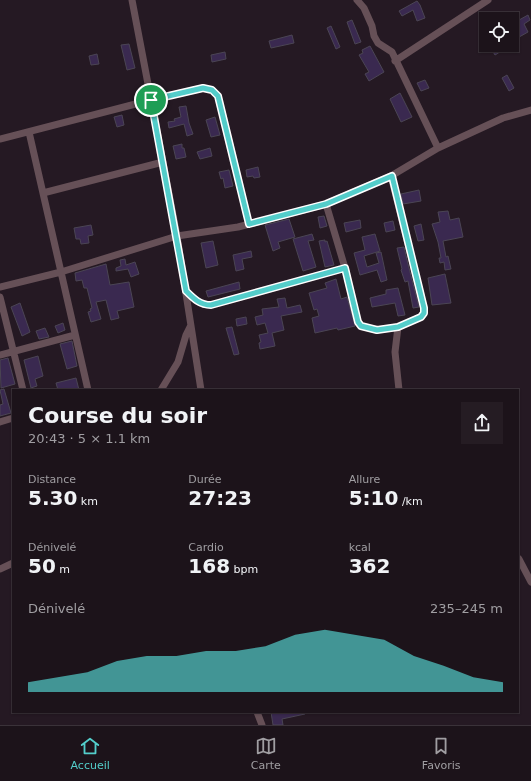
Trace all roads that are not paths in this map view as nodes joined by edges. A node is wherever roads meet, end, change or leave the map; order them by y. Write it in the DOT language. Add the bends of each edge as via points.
graph roads {
  1 [pos="132,0"];
  2 [pos="357,0"];
  3 [pos="488,0"];
  4 [pos="396,60"];
  5 [pos="151,100"];
  6 [pos="531,110"];
  7 [pos="29,132"];
  8 [pos="0,139"];
  9 [pos="438,148"];
  10 [pos="163,162"];
  11 [pos="392,176"];
  12 [pos="43,193"];
  13 [pos="326,204"];
  14 [pos="249,224"];
  15 [pos="177,236"];
  16 [pos="345,268"];
  17 [pos="61,272"];
  18 [pos="0,287"];
  19 [pos="186,291"];
  20 [pos="0,297"];
  21 [pos="190,327"];
  22 [pos="398,327"];
  23 [pos="75,335"];
  24 [pos="14,352"];
  25 [pos="0,355"];
  26 [pos="23,389"];
  27 [pos="88,389"];
  28 [pos="162,389"];
  29 [pos="201,389"];
  30 [pos="399,389"];
  31 [pos="12,418"];
  32 [pos="0,422"];
  33 [pos="519,558"];
  34 [pos="12,563"];
  35 [pos="0,569"];
  36 [pos="531,571"];
  37 [pos="531,582"];
  38 [pos="257,713"];
  39 [pos="262,725"];
  1 -- 5 [label="street"];
  2 -- 4 [label="street" via="364,8 378,43 392,52"];
  3 -- 4 [label="street"];
  4 -- 9 [label="street"];
  5 -- 7 [label="street"];
  5 -- 10 [label="street"];
  5 -- 14 [label="street" via="203,88 212,90 218,96"];
  6 -- 9 [label="street" via="503,118"];
  7 -- 8 [label="street"];
  7 -- 12 [label="street"];
  9 -- 11 [label="street"];
  10 -- 12 [label="street"];
  10 -- 15 [label="street"];
  11 -- 13 [label="street"];
  11 -- 22 [label="street" via="424,308 421,317"];
  12 -- 17 [label="street"];
  13 -- 14 [label="street"];
  13 -- 16 [label="street"];
  14 -- 15 [label="street"];
  15 -- 17 [label="street"];
  15 -- 19 [label="street"];
  16 -- 19 [label="street" via="211,305 196,301"];
  16 -- 22 [label="street" via="361,326 377,330"];
  17 -- 18 [label="street"];
  17 -- 23 [label="street"];
  19 -- 21 [label="street"];
  20 -- 24 [label="street"];
  21 -- 28 [label="street" via="178,362"];
  21 -- 29 [label="street"];
  22 -- 30 [label="street" via="396,352"];
  23 -- 24 [label="street"];
  23 -- 27 [label="street"];
  24 -- 25 [label="street"];
  24 -- 26 [label="street"];
  31 -- 32 [label="street"];
  33 -- 36 [label="street"];
  33 -- 37 [label="street"];
  34 -- 35 [label="street"];
  38 -- 39 [label="street"];
}
